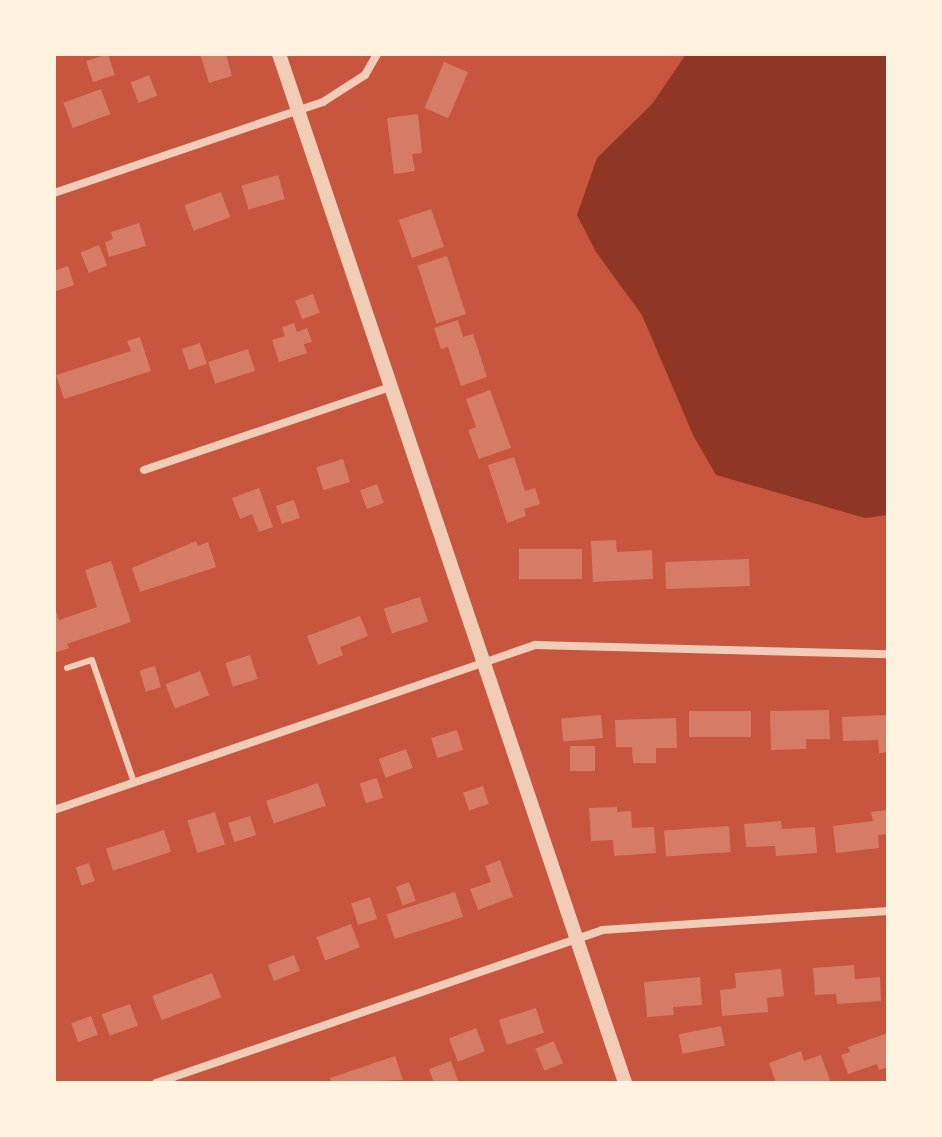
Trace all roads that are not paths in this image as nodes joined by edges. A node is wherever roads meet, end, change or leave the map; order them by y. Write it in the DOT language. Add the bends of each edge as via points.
graph roads {
  1 [pos="279,54"];
  2 [pos="377,54"];
  3 [pos="298,110"];
  4 [pos="54,193"];
  5 [pos="390,387"];
  6 [pos="144,470"];
  7 [pos="888,654"];
  8 [pos="484,661"];
  9 [pos="67,668"];
  10 [pos="134,783"];
  11 [pos="54,810"];
  12 [pos="888,911"];
  13 [pos="577,939"];
  14 [pos="156,1083"];
  15 [pos="625,1083"];
  1 -- 3 [label="street"];
  2 -- 3 [label="street" via="365,75 345,90"];
  3 -- 4 [label="street"];
  3 -- 5 [label="street"];
  5 -- 6 [label="street"];
  5 -- 8 [label="street"];
  7 -- 8 [label="street" via="562,643 535,645"];
  8 -- 10 [label="street"];
  8 -- 13 [label="street"];
  9 -- 10 [label="lane" via="92,660"];
  10 -- 11 [label="street"];
  12 -- 13 [label="street" via="602,930"];
  13 -- 14 [label="street"];
  13 -- 15 [label="street"];
}
